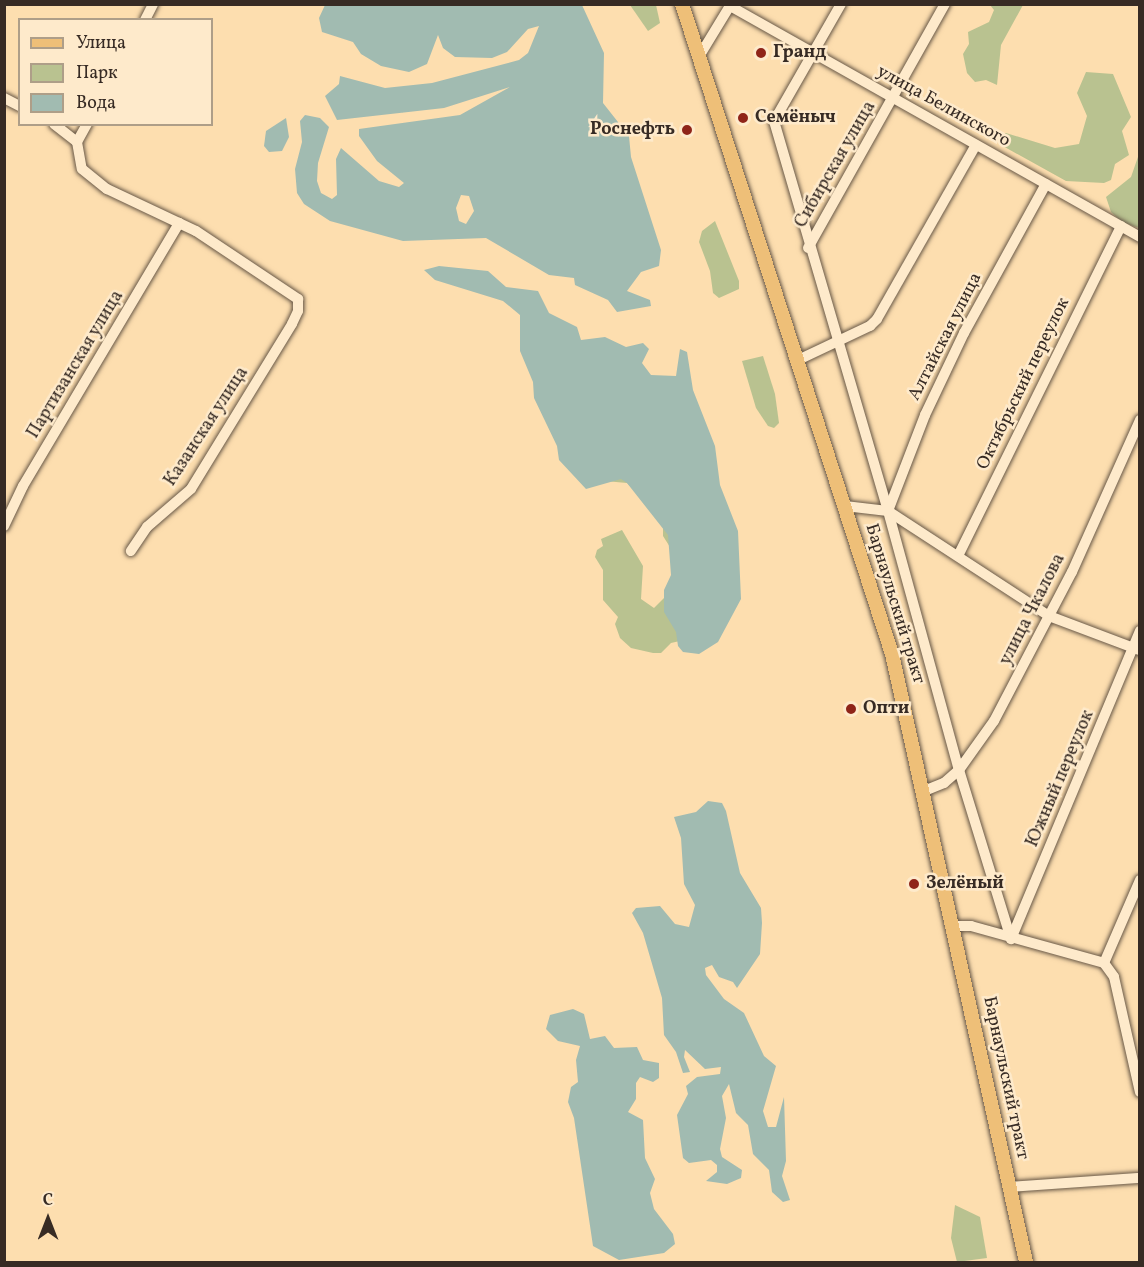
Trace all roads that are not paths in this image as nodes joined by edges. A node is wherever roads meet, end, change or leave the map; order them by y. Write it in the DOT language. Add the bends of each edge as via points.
graph roads {
  1 [pos="153,4"];
  2 [pos="682,4"];
  3 [pos="841,4"];
  4 [pos="945,4"];
  5 [pos="730,5"];
  6 [pos="146,18"];
  7 [pos="814,53"];
  8 [pos="700,55"];
  9 [pos="4,98"];
  10 [pos="894,98"];
  11 [pos="18,105"];
  12 [pos="57,126"];
  13 [pos="86,126"];
  14 [pos="77,142"];
  15 [pos="976,145"];
  16 [pos="1046,184"];
  17 [pos="179,223"];
  18 [pos="1120,226"];
  19 [pos="1140,237"];
  20 [pos="808,248"];
  21 [pos="837,338"];
  22 [pos="798,360"];
  23 [pos="1140,420"];
  24 [pos="845,506"];
  25 [pos="888,511"];
  26 [pos="4,526"];
  27 [pos="130,551"];
  28 [pos="958,556"];
  29 [pos="1049,616"];
  30 [pos="1140,631"];
  31 [pos="1136,649"];
  32 [pos="959,770"];
  33 [pos="924,791"];
  34 [pos="1140,880"];
  35 [pos="954,926"];
  36 [pos="1011,939"];
  37 [pos="1104,963"];
  38 [pos="1140,1092"];
  39 [pos="1140,1178"];
  40 [pos="1010,1187"];
  41 [pos="1026,1263"];
  1 -- 6 [label="street"];
  2 -- 8 [label="main road, Барнаульский тракт"];
  3 -- 7 [label="street"];
  4 -- 10 [label="street, Сибирская улица"];
  5 -- 7 [label="street, улица Белинского"];
  5 -- 8 [label="street"];
  7 -- 10 [label="street, улица Белинского"];
  7 -- 20 [label="street" via="774,122"];
  8 -- 22 [label="main road, Барнаульский тракт"];
  9 -- 11 [label="street"];
  10 -- 15 [label="street, улица Белинского"];
  10 -- 20 [label="street, Сибирская улица"];
  12 -- 14 [label="street"];
  13 -- 14 [label="street"];
  14 -- 17 [label="street" via="82,169 106,189"];
  15 -- 16 [label="street, улица Белинского"];
  15 -- 21 [label="street" via="877,320"];
  16 -- 18 [label="street, улица Белинского"];
  16 -- 25 [label="street, Алтайская улица" via="959,343 925,415"];
  17 -- 26 [label="street, Партизанская улица" via="23,486"];
  17 -- 27 [label="street, Казанская улица" via="298,298 298,311 191,489 147,528"];
  18 -- 19 [label="street, улица Белинского"];
  18 -- 28 [label="street, Октябрьский переулок"];
  20 -- 21 [label="street"];
  21 -- 22 [label="street"];
  21 -- 25 [label="street"];
  22 -- 24 [label="main road, Барнаульский тракт"];
  23 -- 29 [label="street, улица Чкалова"];
  24 -- 25 [label="street"];
  24 -- 33 [label="main road, Барнаульский тракт" via="892,654"];
  25 -- 28 [label="street"];
  25 -- 32 [label="street"];
  28 -- 29 [label="street"];
  29 -- 31 [label="street"];
  29 -- 32 [label="street, улица Чкалова" via="994,721"];
  30 -- 31 [label="street, Южный переулок"];
  31 -- 36 [label="street, Южный переулок"];
  32 -- 33 [label="street, улица Чкалова" via="944,783"];
  32 -- 36 [label="street"];
  33 -- 35 [label="main road, Барнаульский тракт"];
  34 -- 37 [label="street"];
  35 -- 36 [label="street" via="971,926"];
  35 -- 40 [label="main road, Барнаульский тракт"];
  36 -- 37 [label="street"];
  37 -- 38 [label="street" via="1114,977"];
  39 -- 40 [label="street"];
  40 -- 41 [label="main road, Барнаульский тракт"];
}
